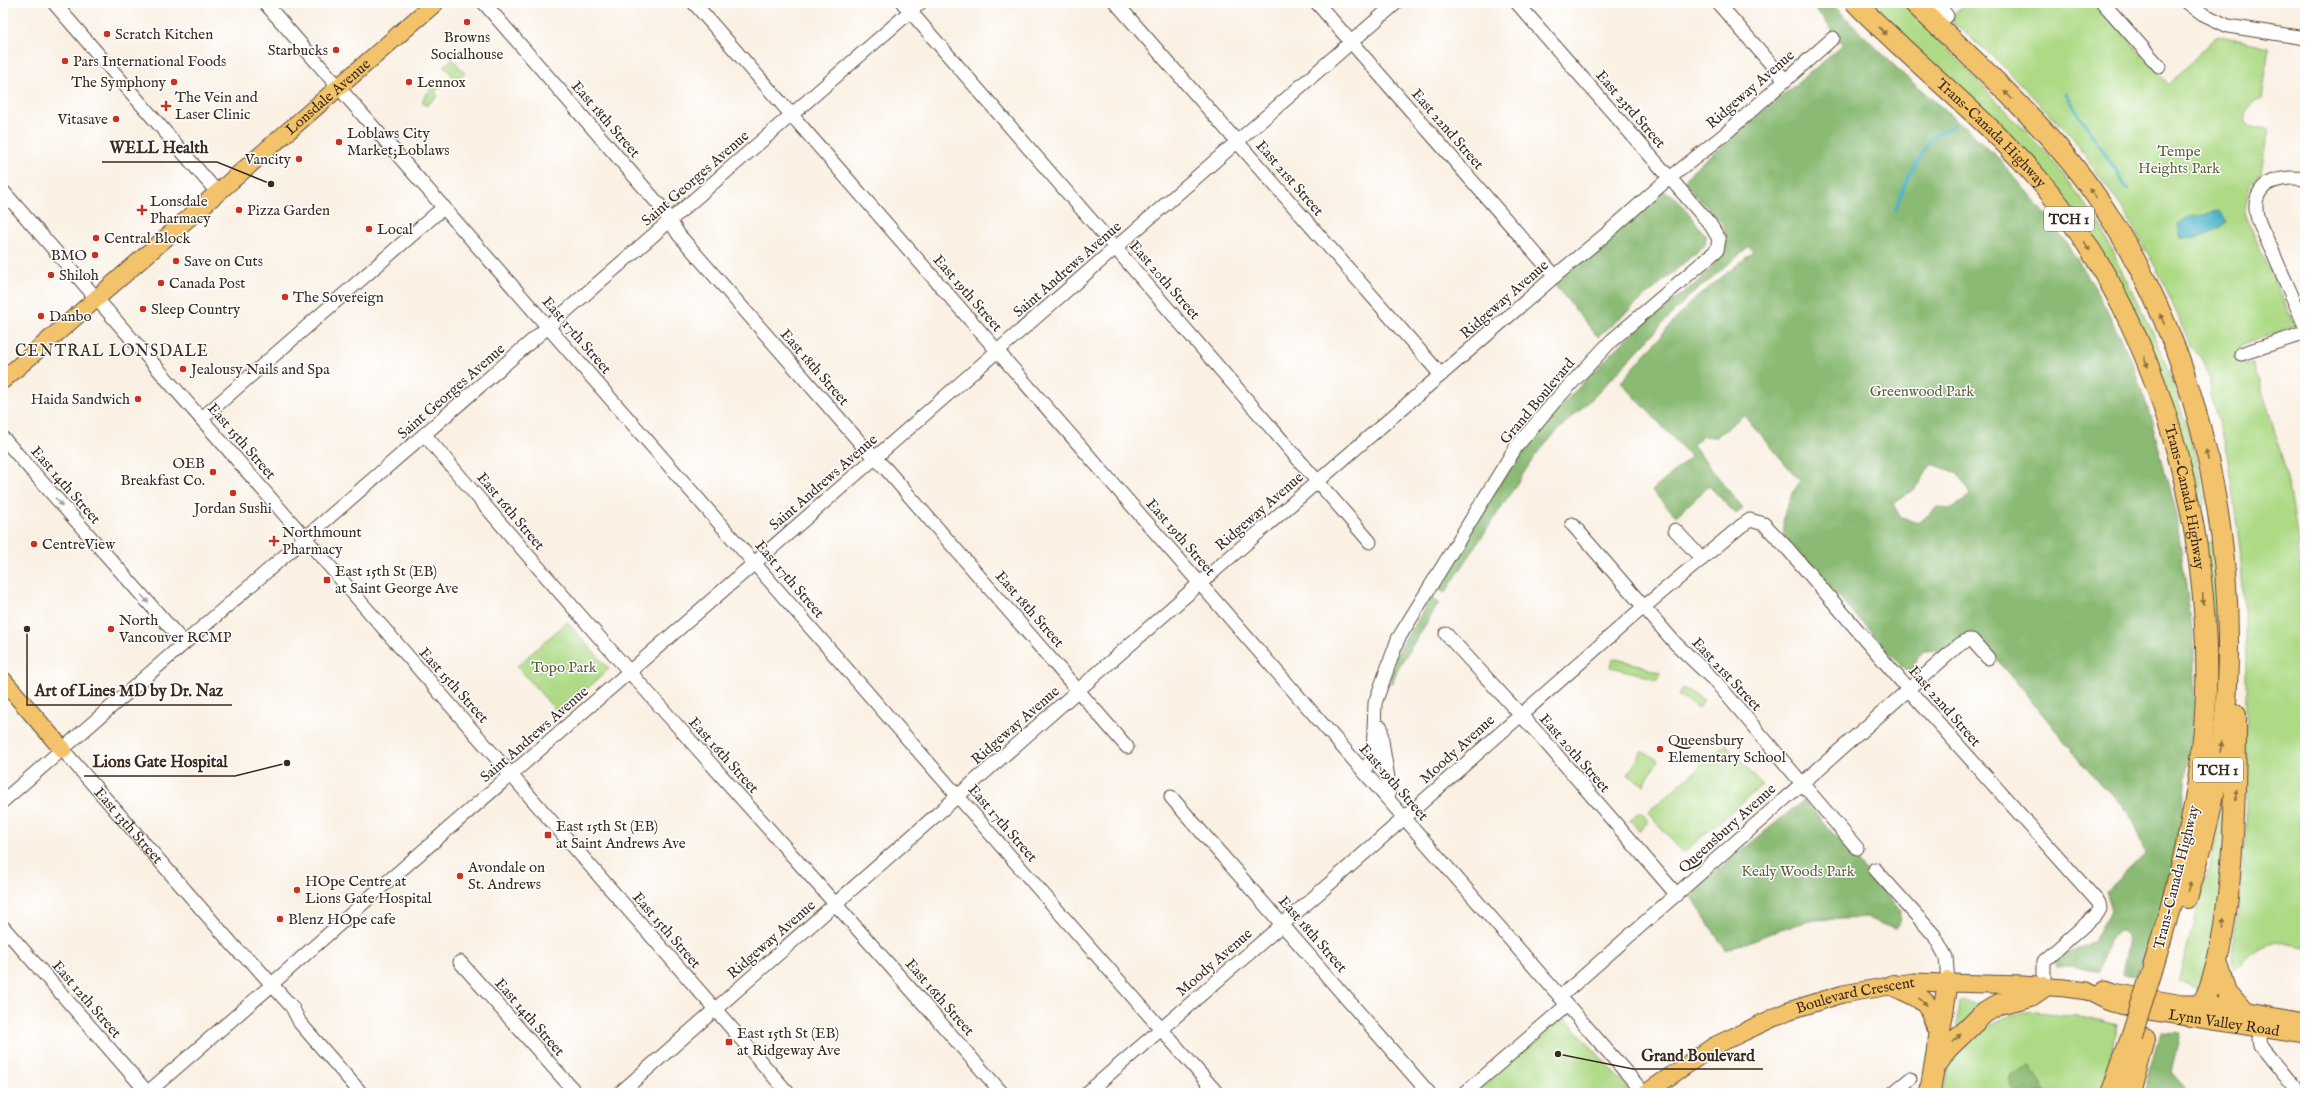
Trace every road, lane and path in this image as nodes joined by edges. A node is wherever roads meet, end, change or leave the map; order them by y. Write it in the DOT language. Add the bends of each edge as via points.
graph roads {
  1 [pos="54,3"];
  2 [pos="265,3"];
  3 [pos="436,3"];
  4 [pos="484,3"];
  5 [pos="694,3"];
  6 [pos="1116,3"];
  7 [pos="1317,3"];
  8 [pos="1396,3"];
  9 [pos="1517,3"];
  10 [pos="1718,3"];
  11 [pos="1914,3"];
  12 [pos="1937,3"];
  13 [pos="2103,3"];
  14 [pos="2188,3"];
  15 [pos="911,6"];
  16 [pos="1859,7"];
  17 [pos="1947,16"];
  18 [pos="1833,38"];
  19 [pos="2305,38"];
  20 [pos="1351,42"];
  21 [pos="2159,66"];
  22 [pos="1785,80"];
  23 [pos="339,87"];
  24 [pos="792,114"];
  25 [pos="1238,142"];
  26 [pos="1670,178"];
  27 [pos="2305,179"];
  28 [pos="3,191"];
  29 [pos="217,192"];
  30 [pos="444,207"];
  31 [pos="670,221"];
  32 [pos="1719,239"];
  33 [pos="1116,248"];
  34 [pos="1555,276"];
  35 [pos="96,299"];
  36 [pos="548,326"];
  37 [pos="2305,326"];
  38 [pos="2305,333"];
  39 [pos="997,351"];
  40 [pos="2241,354"];
  41 [pos="1441,375"];
  42 [pos="3,380"];
  43 [pos="201,419"];
  44 [pos="425,435"];
  45 [pos="3,438"];
  46 [pos="875,458"];
  47 [pos="1318,481"];
  48 [pos="1572,524"];
  49 [pos="1764,524"];
  50 [pos="1676,530"];
  51 [pos="305,540"];
  52 [pos="1370,542"];
  53 [pos="2224,556"];
  54 [pos="1702,559"];
  55 [pos="755,563"];
  56 [pos="1200,584"];
  57 [pos="1644,608"];
  58 [pos="1446,634"];
  59 [pos="184,643"];
  60 [pos="1988,658"];
  61 [pos="630,672"];
  62 [pos="1384,679"];
  63 [pos="3,680"];
  64 [pos="1908,689"];
  65 [pos="1079,690"];
  66 [pos="1520,715"];
  67 [pos="1128,746"];
  68 [pos="63,750"];
  69 [pos="1363,771"];
  70 [pos="512,775"];
  71 [pos="1802,782"];
  72 [pos="958,797"];
  73 [pos="1171,797"];
  74 [pos="1388,799"];
  75 [pos="3,801"];
  76 [pos="1404,817"];
  77 [pos="1857,848"];
  78 [pos="1875,869"];
  79 [pos="1677,895"];
  80 [pos="836,903"];
  81 [pos="1283,924"];
  82 [pos="3,927"];
  83 [pos="460,962"];
  84 [pos="2217,962"];
  85 [pos="1948,982"];
  86 [pos="1893,985"];
  87 [pos="269,987"];
  88 [pos="2044,987"];
  89 [pos="2151,990"];
  90 [pos="1563,1000"];
  91 [pos="715,1009"];
  92 [pos="2197,1011"];
  93 [pos="2244,1012"];
  94 [pos="2263,1022"];
  95 [pos="2305,1022"];
  96 [pos="1161,1029"];
  97 [pos="1940,1032"];
  98 [pos="2305,1035"];
  99 [pos="2138,1036"];
  100 [pos="1934,1069"];
  101 [pos="1910,1079"];
  102 [pos="147,1093"];
  103 [pos="361,1093"];
  104 [pos="576,1093"];
  105 [pos="620,1093"];
  106 [pos="788,1093"];
  107 [pos="1002,1093"];
  108 [pos="1086,1093"];
  109 [pos="1217,1093"];
  110 [pos="1429,1093"];
  111 [pos="1466,1093"];
  112 [pos="1645,1093"];
  113 [pos="1893,1093"];
  114 [pos="1930,1093"];
  115 [pos="2111,1093"];
  116 [pos="2117,1093"];
  117 [pos="2130,1093"];
  118 [pos="2299,1093"];
  1 -- 29 [label="street"];
  2 -- 23 [label="street, East 17th Street"];
  3 -- 23 [label="main road, Lonsdale Avenue"];
  4 -- 31 [label="street, East 18th Street" via="661,207"];
  5 -- 24 [label="street, East 19th Street"];
  6 -- 25 [label="street, East 21st Street"];
  7 -- 20 [label="street, East 22nd Street"];
  8 -- 20 [label="street, Saint Andrews Avenue"];
  9 -- 26 [label="street, East 23rd Street"];
  10 -- 22 [label="street"];
  53 -- 11 [label="highway, Trans-Canada Highway / TCH 1, one-way" via="2208,458 2191,395 2165,326 2134,259 2095,195 2055,144"];
  12 -- 17 [label="street"];
  13 -- 21 [label="street"];
  14 -- 19 [label="street" via="2203,14 2228,26"];
  15 -- 24 [label="street, Saint Georges Avenue"];
  15 -- 33 [label="street, East 20th Street"];
  16 -- 89 [label="highway, Trans-Canada Highway / TCH 1, one-way" via="1998,136 2024,162 2067,215 2121,307 2149,370 2172,437 2188,497 2199,560 2205,631 2206,701 2199,775 2191,823"];
  18 -- 22 [label="street, Ridgeway Avenue"];
  20 -- 25 [label="street, Saint Andrews Avenue"];
  20 -- 34 [label="street, East 22nd Street"];
  22 -- 26 [label="street, Ridgeway Avenue" via="1725,134"];
  23 -- 29 [label="main road, Lonsdale Avenue"];
  23 -- 30 [label="street, East 17th Street"];
  24 -- 31 [label="street, Saint Georges Avenue"];
  24 -- 39 [label="street, East 19th Street"];
  25 -- 33 [label="street, Saint Andrews Avenue"];
  25 -- 41 [label="street, East 21st Street"];
  26 -- 32 [label="street, East 23rd Street" via="1710,224"];
  26 -- 34 [label="street, Ridgeway Avenue"];
  27 -- 37 [label="street" via="2286,177 2271,182 2261,191 2256,212"];
  28 -- 35 [label="street, East 15th Street"];
  29 -- 35 [label="main road, Lonsdale Avenue"];
  30 -- 36 [label="street, East 17th Street"];
  30 -- 43 [label="street"];
  31 -- 36 [label="street, Saint Georges Avenue"];
  31 -- 46 [label="street, East 18th Street" via="679,235"];
  32 -- 62 [label="street, Grand Boulevard" via="1717,250 1611,341 1516,447 1408,620 1398,639"];
  33 -- 39 [label="street, Saint Andrews Avenue"];
  33 -- 47 [label="street, East 20th Street"];
  34 -- 41 [label="street, Ridgeway Avenue"];
  35 -- 42 [label="main road, Lonsdale Avenue"];
  35 -- 43 [label="street, East 15th Street"];
  36 -- 44 [label="street, Saint Georges Avenue"];
  36 -- 55 [label="street, East 17th Street"];
  38 -- 40 [label="street"];
  39 -- 46 [label="street, Saint Andrews Avenue"];
  39 -- 56 [label="street, East 19th Street"];
  41 -- 47 [label="street, Ridgeway Avenue"];
  43 -- 51 [label="street, East 15th Street"];
  44 -- 51 [label="street, Saint Georges Avenue"];
  44 -- 61 [label="street, East 16th Street"];
  45 -- 59 [label="street, East 14th Street, one-way"];
  46 -- 55 [label="street, Saint Andrews Avenue"];
  46 -- 65 [label="street, East 18th Street"];
  47 -- 52 [label="street, East 20th Street"];
  47 -- 56 [label="street, Ridgeway Avenue"];
  48 -- 57 [label="street, East 21st Street"];
  49 -- 54 [label="street, Moody Avenue" via="1750,520"];
  49 -- 64 [label="street, East 22nd Street"];
  50 -- 54 [label="street"];
  51 -- 59 [label="street, Saint Georges Avenue"];
  51 -- 70 [label="street, East 15th Street"];
  84 -- 53 [label="highway, one-way" via="2230,874 2236,791 2236,667"];
  89 -- 53 [label="highway, Trans-Canada Highway / TCH 1, one-way" via="2202,847 2222,739 2228,659"];
  54 -- 57 [label="street, Moody Avenue"];
  55 -- 61 [label="street, Saint Andrews Avenue"];
  55 -- 72 [label="street, East 17th Street"];
  56 -- 65 [label="street, Ridgeway Avenue"];
  56 -- 69 [label="street, East 19th Street"];
  57 -- 66 [label="street, Moody Avenue"];
  57 -- 71 [label="street, East 21st Street" via="1714,681"];
  58 -- 66 [label="street, East 20th Street"];
  59 -- 68 [label="street, Saint Georges Avenue"];
  60 -- 64 [label="street, Queensbury Avenue" via="1975,643 1968,640"];
  61 -- 70 [label="street, Saint Andrews Avenue"];
  61 -- 80 [label="street, East 16th Street"];
  62 -- 69 [label="street, Grand Boulevard" via="1374,709 1373,758"];
  62 -- 74 [label="street, Grand Boulevard" via="1381,740 1390,786"];
  63 -- 68 [label="main road, East 13th Street"];
  64 -- 71 [label="street, Queensbury Avenue"];
  64 -- 88 [label="street, East 22nd Street" via="2098,903 2100,909 2044,961"];
  65 -- 67 [label="street, East 18th Street"];
  65 -- 72 [label="street, Ridgeway Avenue"];
  66 -- 76 [label="street, Moody Avenue"];
  66 -- 79 [label="street, East 20th Street"];
  68 -- 75 [label="street, Saint Georges Avenue"];
  68 -- 87 [label="street, East 13th Street" via="238,952 246,966"];
  69 -- 74 [label="street, East 19th Street"];
  70 -- 87 [label="street, Saint Andrews Avenue" via="386,882"];
  70 -- 91 [label="street, East 15th Street"];
  71 -- 77 [label="street, East 21st Street"];
  71 -- 79 [label="street, Queensbury Avenue"];
  72 -- 80 [label="street, Ridgeway Avenue"];
  72 -- 96 [label="street, East 17th Street"];
  73 -- 81 [label="street, East 18th Street"];
  74 -- 76 [label="street, East 19th Street"];
  76 -- 81 [label="street, Moody Avenue"];
  76 -- 90 [label="street, East 19th Street"];
  78 -- 85 [label="street" via="1934,935 1946,957"];
  79 -- 90 [label="street, Queensbury Avenue"];
  80 -- 91 [label="street, Ridgeway Avenue"];
  80 -- 107 [label="street, East 16th Street"];
  81 -- 96 [label="street, Moody Avenue"];
  81 -- 110 [label="street, East 18th Street"];
  82 -- 102 [label="street, East 12th Street"];
  83 -- 104 [label="street, East 14th Street"];
  84 -- 92 [label="highway"];
  84 -- 93 [label="highway" via="2227,992"];
  85 -- 86 [label="main road, Boulevard Crescent"];
  85 -- 88 [label="main road, Boulevard Crescent"];
  85 -- 97 [label="highway"];
  86 -- 97 [label="highway, one-way" via="1921,999 1931,1011"];
  86 -- 112 [label="main road, Boulevard Crescent" via="1820,1000 1762,1022 1714,1046"];
  87 -- 102 [label="street, Saint Andrews Avenue"];
  87 -- 103 [label="street, East 13th Street" via="286,1012 300,1022"];
  88 -- 89 [label="main road, Boulevard Crescent" via="2094,990 2111,1003"];
  100 -- 88 [label="highway, one-way" via="1951,1045 1983,1014 1999,1004 2031,996"];
  89 -- 92 [label="main road, Lynn Valley Road"];
  89 -- 99 [label="highway, Trans-Canada Highway / TCH 1, bridge"];
  90 -- 111 [label="street, Queensbury Avenue"];
  90 -- 112 [label="street, East 19th Street"];
  91 -- 105 [label="street, Ridgeway Avenue"];
  91 -- 106 [label="street, East 15th Street"];
  92 -- 93 [label="main road, Lynn Valley Road"];
  92 -- 94 [label="main road, Lynn Valley Road"];
  93 -- 94 [label="main road, Lynn Valley Road"];
  94 -- 95 [label="main road, Lynn Valley Road"];
  94 -- 98 [label="main road, Lynn Valley Road"];
  94 -- 118 [label="street" via="2262,1046"];
  96 -- 108 [label="street, Moody Avenue"];
  96 -- 109 [label="street, East 17th Street"];
  97 -- 100 [label="highway"];
  99 -- 115 [label="highway"];
  99 -- 116 [label="highway, Trans-Canada Highway / TCH 1"];
  99 -- 117 [label="highway, Trans-Canada Highway / TCH 1"];
  100 -- 114 [label="highway"];
  101 -- 113 [label="street"];
}
